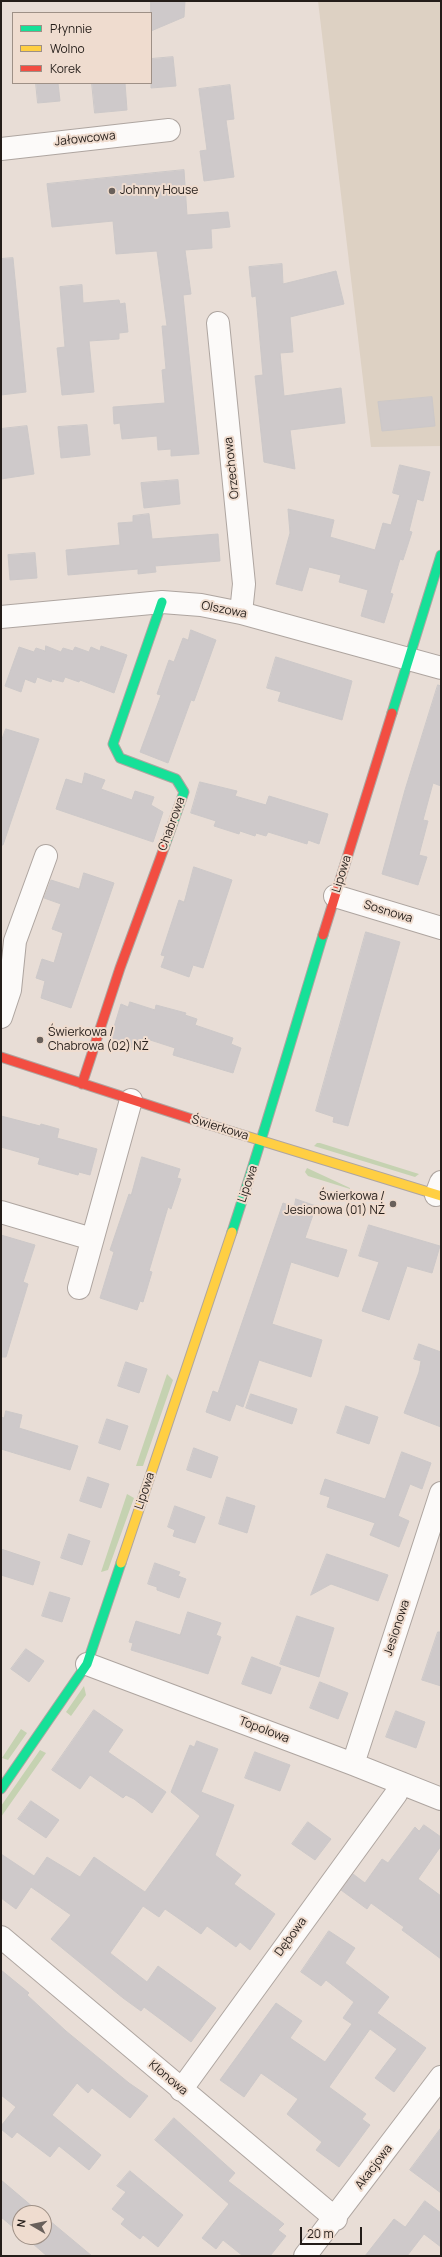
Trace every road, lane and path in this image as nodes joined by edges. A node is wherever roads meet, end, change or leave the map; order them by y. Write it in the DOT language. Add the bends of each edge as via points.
graph roads {
  1 [pos="168,130"];
  2 [pos="1,148"];
  3 [pos="218,323"];
  4 [pos="441,556"];
  5 [pos="162,602"];
  6 [pos="241,613"];
  7 [pos="1,617"];
  8 [pos="409,659"];
  9 [pos="441,668"];
  10 [pos="46,856"];
  11 [pos="335,896"];
  12 [pos="441,928"];
  13 [pos="1,1017"];
  14 [pos="1,1057"];
  15 [pos="82,1084"];
  16 [pos="131,1100"];
  17 [pos="262,1141"];
  18 [pos="440,1191"];
  19 [pos="1,1212"];
  20 [pos="92,1239"];
  21 [pos="79,1288"];
  22 [pos="441,1493"];
  23 [pos="87,1664"];
  24 [pos="353,1764"];
  25 [pos="401,1783"];
  26 [pos="1,1788"];
  27 [pos="441,1799"];
  28 [pos="1,1937"];
  29 [pos="441,2077"];
  30 [pos="181,2090"];
  31 [pos="336,2219"];
  32 [pos="305,2256"];
  1 -- 2 [label="street, Jałowcowa"];
  3 -- 6 [label="street, Orzechowa" via="244,584"];
  4 -- 8 [label="street, Lipowa"];
  5 -- 6 [label="street, Olszowa" via="201,605"];
  5 -- 7 [label="street, Olszowa"];
  5 -- 15 [label="street, Chabrowa" via="113,744 120,758 176,779 184,792 120,968"];
  6 -- 8 [label="street, Olszowa"];
  8 -- 9 [label="street, Olszowa"];
  8 -- 11 [label="street, Lipowa"];
  10 -- 13 [label="street" via="15,942 10,990"];
  11 -- 12 [label="street, Sosnowa"];
  11 -- 17 [label="street, Lipowa" via="270,1107"];
  14 -- 15 [label="street, Świerkowa"];
  15 -- 16 [label="street, Świerkowa"];
  16 -- 17 [label="street, Świerkowa"];
  16 -- 20 [label="street"];
  17 -- 18 [label="street, Świerkowa"];
  17 -- 23 [label="street, Lipowa"];
  19 -- 20 [label="street"];
  20 -- 21 [label="street"];
  22 -- 24 [label="street, Jesionowa"];
  23 -- 24 [label="street, Topolowa"];
  23 -- 26 [label="street, Lipowa"];
  24 -- 25 [label="street, Topolowa"];
  25 -- 27 [label="street, Topolowa"];
  25 -- 30 [label="street, Dębowa" via="392,1799"];
  28 -- 30 [label="street, Klonowa"];
  29 -- 31 [label="street, Akacjowa"];
  30 -- 31 [label="street, Klonowa"];
  31 -- 32 [label="street, Akacjowa"];
}
